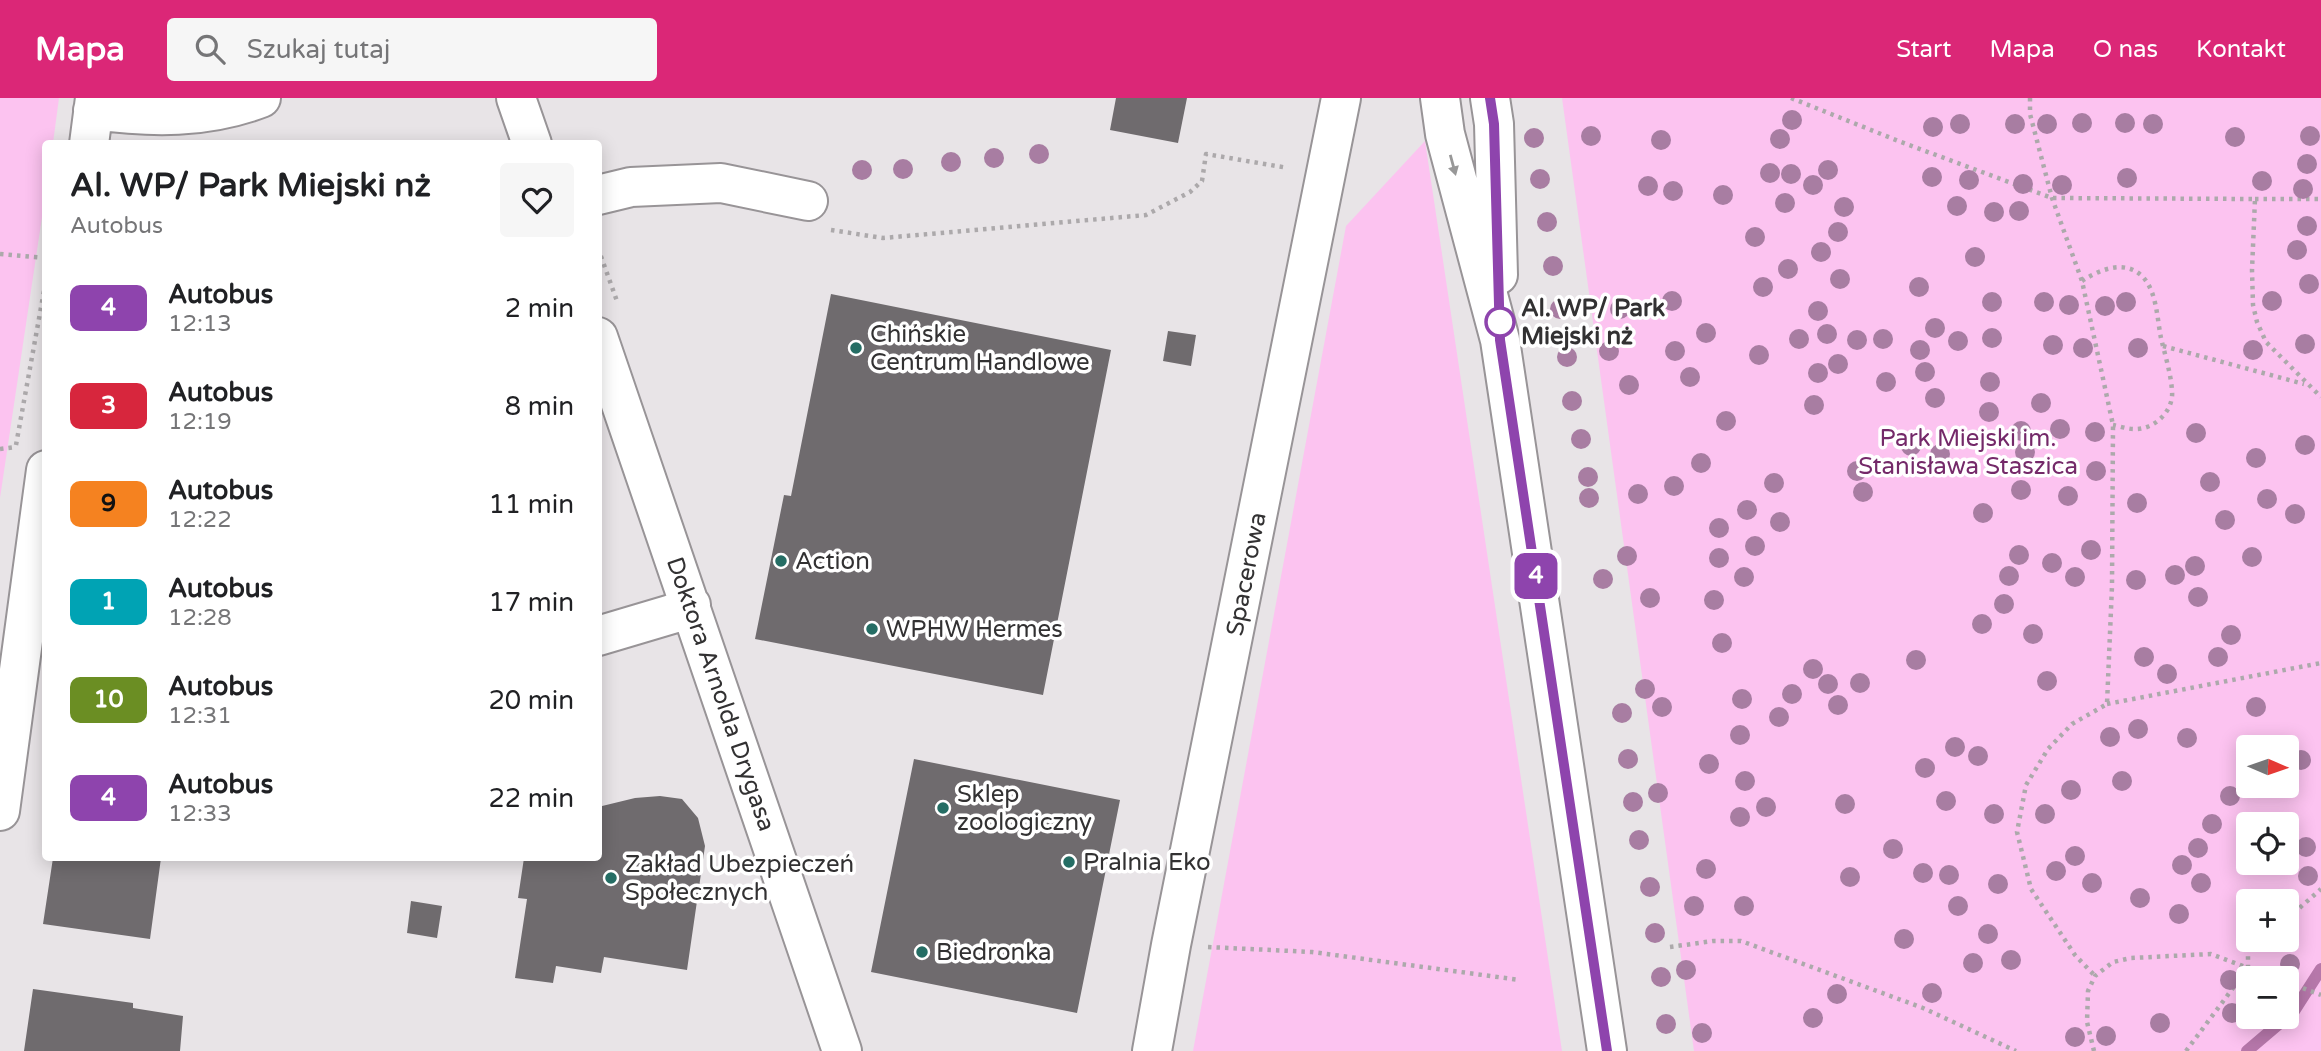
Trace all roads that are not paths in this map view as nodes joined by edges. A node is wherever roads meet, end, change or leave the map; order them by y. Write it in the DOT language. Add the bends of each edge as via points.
graph roads {
  1 [pos="261,98"];
  2 [pos="516,98"];
  3 [pos="1341,98"];
  4 [pos="1440,98"];
  5 [pos="1490,98"];
  6 [pos="93,117"];
  7 [pos="531,140"];
  8 [pos="602,194"];
  9 [pos="815,215"];
  10 [pos="1500,340"];
  11 [pos="602,349"];
  12 [pos="30,465"];
  13 [pos="691,605"];
  14 [pos="602,635"];
  15 [pos="34,646"];
  16 [pos="0,811"];
  17 [pos="842,1051"];
  18 [pos="1152,1051"];
  19 [pos="1607,1051"];
  1 -- 6 [label="street" via="174,117"];
  2 -- 7 [label="street"];
  3 -- 18 [label="street, Spacerowa"];
  4 -- 10 [label="street, one-way" via="1445,134"];
  5 -- 10 [label="street"];
  8 -- 9 [label="street" via="631,187 721,183"];
  10 -- 19 [label="street"];
  11 -- 13 [label="street, Doktora Arnolda Drygasa"];
  12 -- 15 [label="street"];
  13 -- 14 [label="street"];
  13 -- 17 [label="street, Doktora Arnolda Drygasa"];
  15 -- 16 [label="street"];
}
